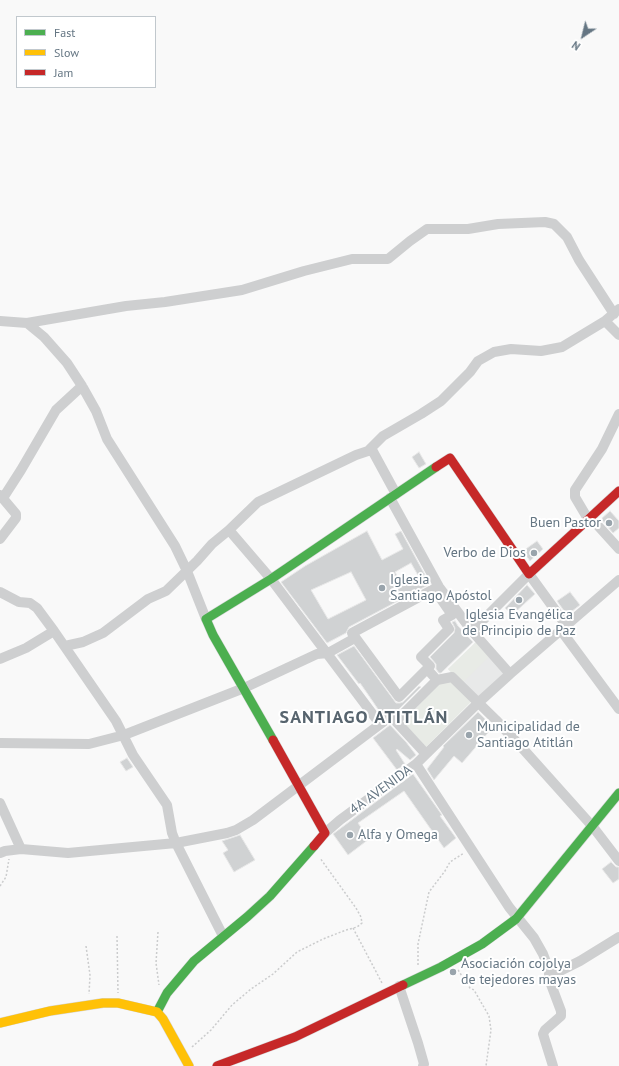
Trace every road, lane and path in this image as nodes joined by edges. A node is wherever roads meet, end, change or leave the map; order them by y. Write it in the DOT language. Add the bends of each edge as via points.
graph roads {
  1 [pos="616,312"];
  2 [pos="0,321"];
  3 [pos="605,321"];
  4 [pos="27,323"];
  5 [pos="619,335"];
  6 [pos="82,386"];
  7 [pos="619,414"];
  8 [pos="371,448"];
  9 [pos="619,491"];
  10 [pos="393,496"];
  11 [pos="1,497"];
  12 [pos="589,518"];
  13 [pos="229,530"];
  14 [pos="0,538"];
  15 [pos="619,550"];
  16 [pos="187,571"];
  17 [pos="529,574"];
  18 [pos="271,579"];
  19 [pos="619,580"];
  20 [pos="0,592"];
  21 [pos="206,619"];
  22 [pos="563,627"];
  23 [pos="54,631"];
  24 [pos="472,631"];
  25 [pos="355,638"];
  26 [pos="64,646"];
  27 [pos="328,653"];
  28 [pos="0,659"];
  29 [pos="427,669"];
  30 [pos="510,674"];
  31 [pos="437,680"];
  32 [pos="244,688"];
  33 [pos="478,703"];
  34 [pos="619,709"];
  35 [pos="396,721"];
  36 [pos="380,724"];
  37 [pos="124,735"];
  38 [pos="0,743"];
  39 [pos="426,754"];
  40 [pos="416,764"];
  41 [pos="298,785"];
  42 [pos="619,794"];
  43 [pos="0,803"];
  44 [pos="593,826"];
  45 [pos="325,833"];
  46 [pos="176,843"];
  47 [pos="313,848"];
  48 [pos="471,849"];
  49 [pos="16,850"];
  50 [pos="0,853"];
  51 [pos="619,861"];
  52 [pos="0,886"];
  53 [pos="518,917"];
  54 [pos="353,928"];
  55 [pos="158,932"];
  56 [pos="118,936"];
  57 [pos="223,936"];
  58 [pos="619,937"];
  59 [pos="86,946"];
  60 [pos="452,960"];
  61 [pos="549,970"];
  62 [pos="421,976"];
  63 [pos="399,986"];
  64 [pos="387,992"];
  65 [pos="164,999"];
  66 [pos="118,1003"];
  67 [pos="87,1005"];
  68 [pos="156,1012"];
  69 [pos="0,1022"];
  70 [pos="183,1055"];
  71 [pos="189,1066"];
  72 [pos="217,1066"];
  73 [pos="423,1066"];
  74 [pos="486,1066"];
  75 [pos="553,1066"];
  1 -- 3 [label="street"];
  1 -- 4 [label="street" via="579,260 567,237 554,224 545,222 498,224 468,229 426,229 388,259 352,259 242,290"];
  2 -- 4 [label="street"];
  3 -- 5 [label="street"];
  3 -- 8 [label="street" via="562,347 541,351 511,349 494,352 478,361 441,401 383,436"];
  4 -- 6 [label="street" via="48,342"];
  6 -- 11 [label="street" via="56,410 21,470"];
  6 -- 16 [label="street" via="107,439 175,546"];
  7 -- 12 [label="street" via="602,449 575,490 575,497"];
  8 -- 10 [label="street"];
  8 -- 13 [label="street" via="258,502"];
  9 -- 12 [label="main road"];
  10 -- 17 [label="main road" via="450,458"];
  10 -- 18 [label="main road"];
  10 -- 24 [label="street" via="439,587"];
  11 -- 14 [label="street" via="16,514 16,518"];
  12 -- 15 [label="street"];
  12 -- 17 [label="main road"];
  13 -- 16 [label="street"];
  13 -- 18 [label="street"];
  16 -- 21 [label="street"];
  16 -- 26 [label="street" via="166,591 148,598 103,633 83,642"];
  17 -- 22 [label="street"];
  17 -- 24 [label="street"];
  18 -- 21 [label="main road"];
  18 -- 27 [label="street"];
  19 -- 22 [label="street, 4A AVENIDA"];
  20 -- 23 [label="street" via="37,608"];
  21 -- 32 [label="main road"];
  22 -- 30 [label="street, 4A AVENIDA"];
  22 -- 34 [label="street"];
  23 -- 26 [label="street"];
  23 -- 28 [label="street" via="26,648"];
  24 -- 30 [label="street"];
  25 -- 27 [label="street"];
  25 -- 29 [label="street" via="399,696"];
  25 -- 29 [label="street" via="352,632 434,590 452,615 443,620 449,629 421,657 430,666"];
  26 -- 37 [label="street"];
  27 -- 32 [label="street" via="317,654"];
  27 -- 36 [label="street"];
  29 -- 31 [label="street"];
  30 -- 33 [label="street, 4A AVENIDA"];
  31 -- 33 [label="street" via="452,677"];
  31 -- 35 [label="street"];
  32 -- 37 [label="street"];
  32 -- 41 [label="main road"];
  33 -- 39 [label="street, 4A AVENIDA"];
  33 -- 44 [label="street"];
  35 -- 36 [label="street" via="391,716"];
  35 -- 39 [label="street"];
  36 -- 41 [label="street"];
  37 -- 38 [label="street" via="90,744"];
  37 -- 46 [label="street" via="133,755 168,805"];
  39 -- 40 [label="street, 4A AVENIDA"];
  40 -- 45 [label="street, 4A AVENIDA"];
  40 -- 48 [label="street"];
  41 -- 45 [label="main road"];
  41 -- 46 [label="street" via="236,830"];
  42 -- 44 [label="main road"];
  43 -- 49 [label="street"];
  44 -- 51 [label="street"];
  44 -- 53 [label="main road"];
  45 -- 47 [label="main road, 4A AVENIDA"];
  46 -- 49 [label="street" via="68,853"];
  46 -- 57 [label="street"];
  47 -- 54 [label="path" via="361,917 360,925"];
  47 -- 57 [label="main road, 4A AVENIDA" via="270,896"];
  48 -- 53 [label="street"];
  48 -- 62 [label="path" via="450,862 429,892 418,944 417,963"];
  49 -- 50 [label="street"];
  49 -- 52 [label="path"];
  53 -- 60 [label="main road" via="482,944"];
  53 -- 61 [label="street" via="534,938"];
  54 -- 64 [label="path"];
  54 -- 70 [label="path" via="297,952 232,1005 211,1030"];
  55 -- 65 [label="path" via="156,966 160,992"];
  56 -- 66 [label="path"];
  57 -- 65 [label="main road, 4A AVENIDA" via="194,961"];
  58 -- 61 [label="street" via="562,970"];
  59 -- 67 [label="path" via="90,975"];
  60 -- 62 [label="main road"];
  60 -- 74 [label="path" via="489,1016 491,1030"];
  61 -- 75 [label="street" via="549,979 561,1011 561,1016 543,1034"];
  62 -- 63 [label="main road"];
  63 -- 64 [label="main road"];
  63 -- 73 [label="street"];
  64 -- 72 [label="main road" via="295,1037"];
  65 -- 68 [label="main road, 4A AVENIDA"];
  66 -- 67 [label="main road"];
  66 -- 68 [label="main road"];
  67 -- 69 [label="main road"];
  68 -- 70 [label="main road" via="163,1019"];
  70 -- 71 [label="main road"];
}
